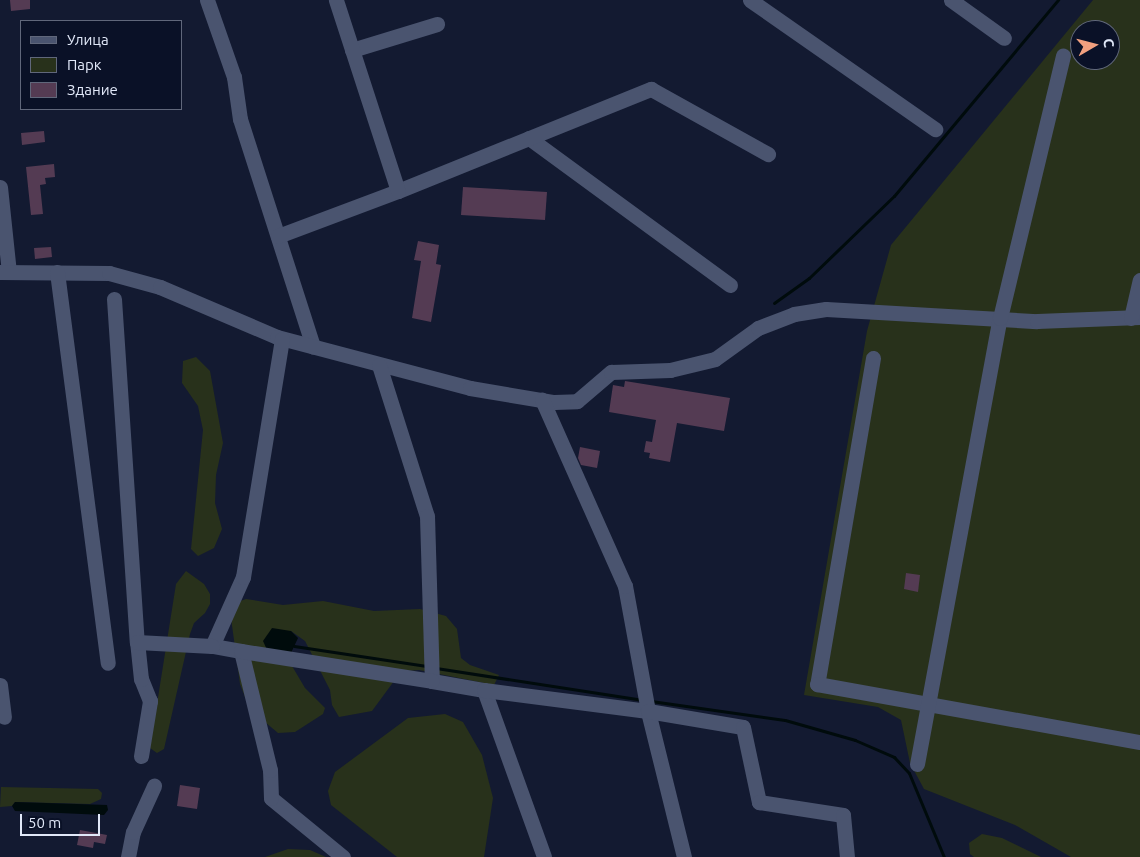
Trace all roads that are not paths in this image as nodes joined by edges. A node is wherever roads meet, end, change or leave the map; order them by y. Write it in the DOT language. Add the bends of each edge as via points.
graph roads {
  1 [pos="207,0"];
  2 [pos="336,0"];
  3 [pos="750,0"];
  4 [pos="951,0"];
  5 [pos="437,24"];
  6 [pos="1004,38"];
  7 [pos="352,50"];
  8 [pos="1063,55"];
  9 [pos="935,129"];
  10 [pos="528,138"];
  11 [pos="768,154"];
  12 [pos="0,186"];
  13 [pos="398,191"];
  14 [pos="278,236"];
  15 [pos="4,272"];
  16 [pos="57,272"];
  17 [pos="1140,280"];
  18 [pos="730,285"];
  19 [pos="114,299"];
  20 [pos="1000,318"];
  21 [pos="1136,318"];
  22 [pos="282,339"];
  23 [pos="313,347"];
  24 [pos="874,358"];
  25 [pos="379,365"];
  26 [pos="542,400"];
  27 [pos="137,642"];
  28 [pos="212,646"];
  29 [pos="241,651"];
  30 [pos="108,663"];
  31 [pos="432,681"];
  32 [pos="0,685"];
  33 [pos="484,690"];
  34 [pos="931,705"];
  35 [pos="648,711"];
  36 [pos="4,717"];
  37 [pos="1140,742"];
  38 [pos="141,756"];
  39 [pos="917,764"];
  40 [pos="154,786"];
  41 [pos="128,857"];
  42 [pos="342,857"];
  43 [pos="544,857"];
  44 [pos="684,857"];
  45 [pos="847,857"];
  1 -- 14 [label="street" via="234,78 240,119"];
  2 -- 7 [label="street"];
  3 -- 9 [label="street"];
  4 -- 6 [label="street"];
  5 -- 7 [label="street"];
  7 -- 13 [label="street"];
  8 -- 20 [label="street"];
  10 -- 11 [label="street" via="652,89"];
  10 -- 13 [label="street"];
  10 -- 18 [label="street"];
  12 -- 15 [label="street"];
  13 -- 14 [label="street"];
  14 -- 23 [label="street"];
  15 -- 16 [label="street"];
  16 -- 22 [label="street" via="109,273 160,286"];
  16 -- 30 [label="street"];
  17 -- 21 [label="street"];
  19 -- 27 [label="street"];
  20 -- 21 [label="street" via="1037,321"];
  20 -- 26 [label="street" via="826,309 794,314 758,328 715,359 670,370 611,372 578,401"];
  20 -- 34 [label="street"];
  22 -- 23 [label="street"];
  22 -- 28 [label="street" via="243,578"];
  23 -- 25 [label="street"];
  24 -- 34 [label="street" via="817,684"];
  25 -- 26 [label="street" via="470,388"];
  25 -- 31 [label="street" via="427,516"];
  26 -- 35 [label="street" via="625,586"];
  27 -- 28 [label="street"];
  27 -- 38 [label="street" via="141,679 150,701"];
  28 -- 29 [label="street"];
  29 -- 31 [label="street"];
  29 -- 42 [label="street" via="270,770 271,798"];
  31 -- 33 [label="street"];
  32 -- 36 [label="street"];
  33 -- 35 [label="street"];
  33 -- 43 [label="street"];
  34 -- 37 [label="street"];
  34 -- 39 [label="street"];
  35 -- 44 [label="street"];
  35 -- 45 [label="street" via="743,727 758,802 843,815"];
  40 -- 41 [label="street" via="133,832"];
}
